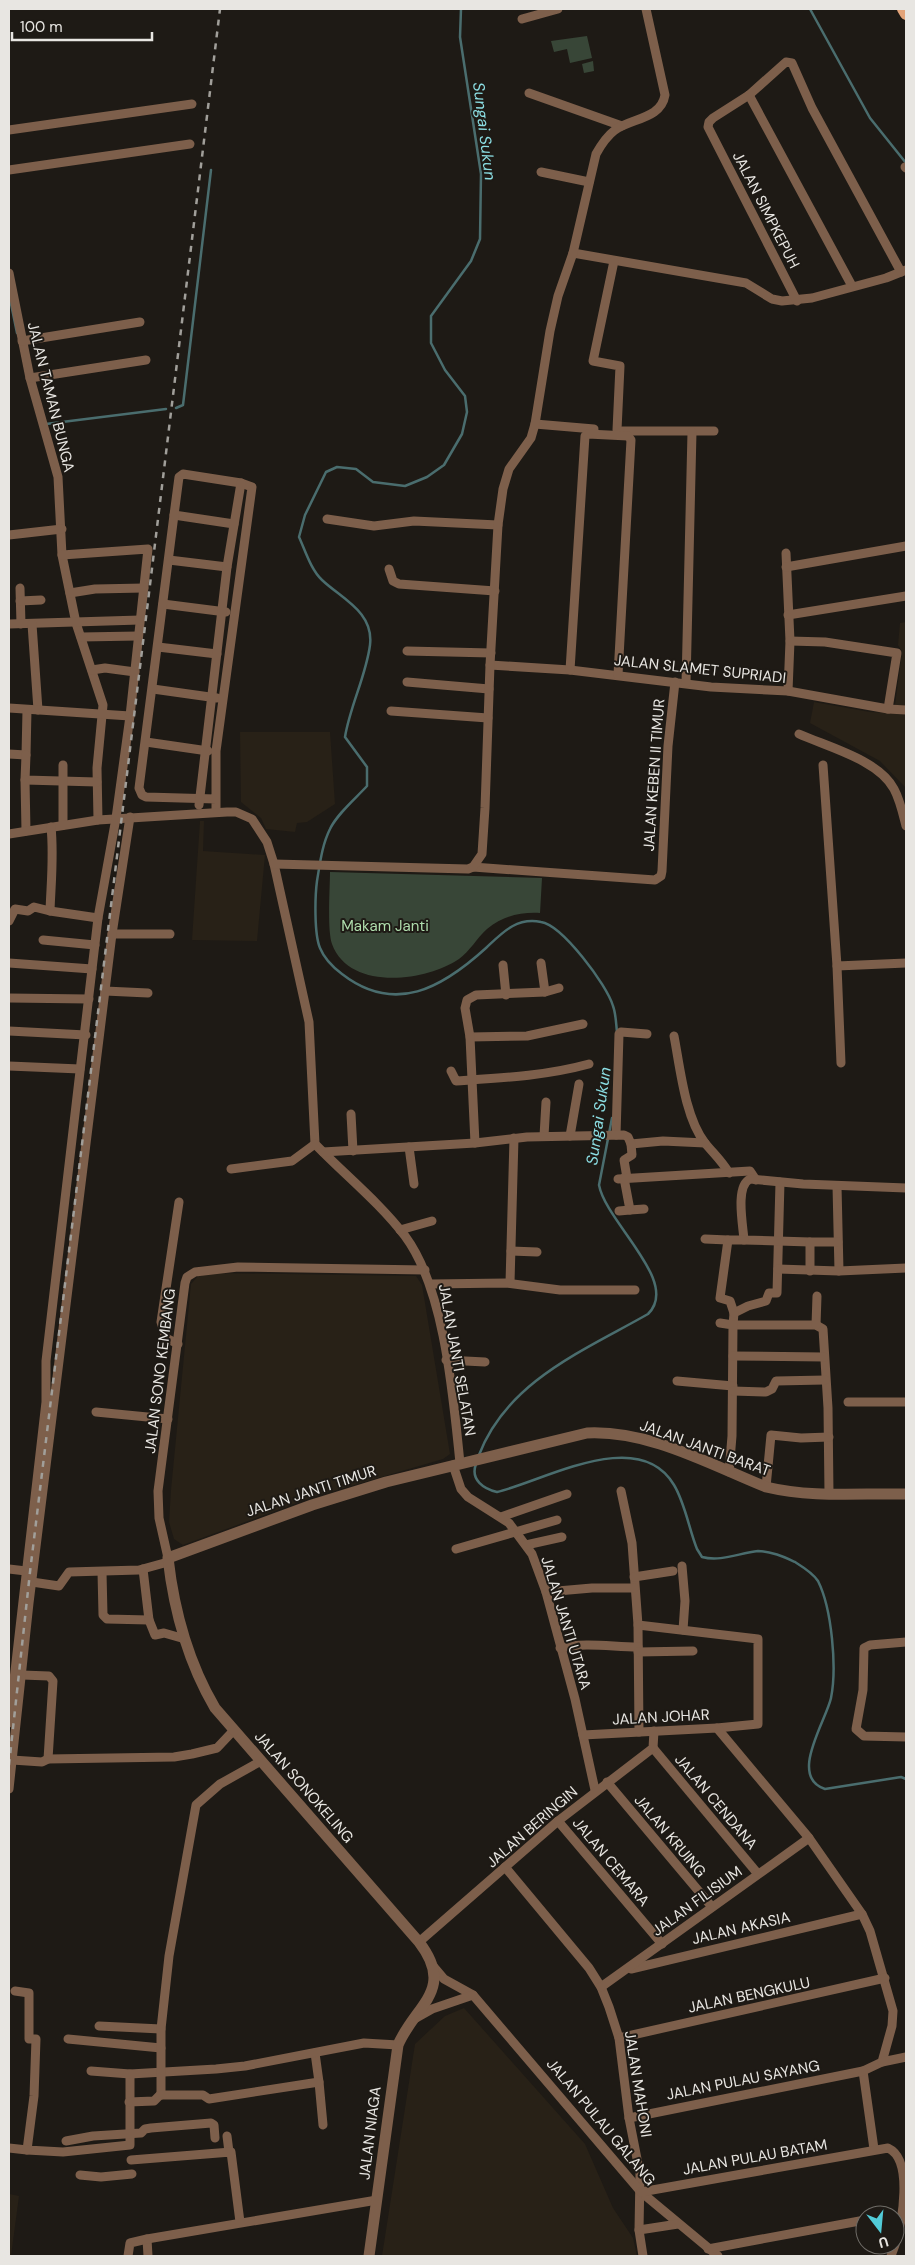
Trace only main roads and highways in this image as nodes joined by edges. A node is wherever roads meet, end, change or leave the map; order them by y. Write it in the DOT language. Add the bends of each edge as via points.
graph roads {
  1 [pos="903,9"];
  2 [pos="906,14"];
  1 -- 2 [label="main road"];
}
